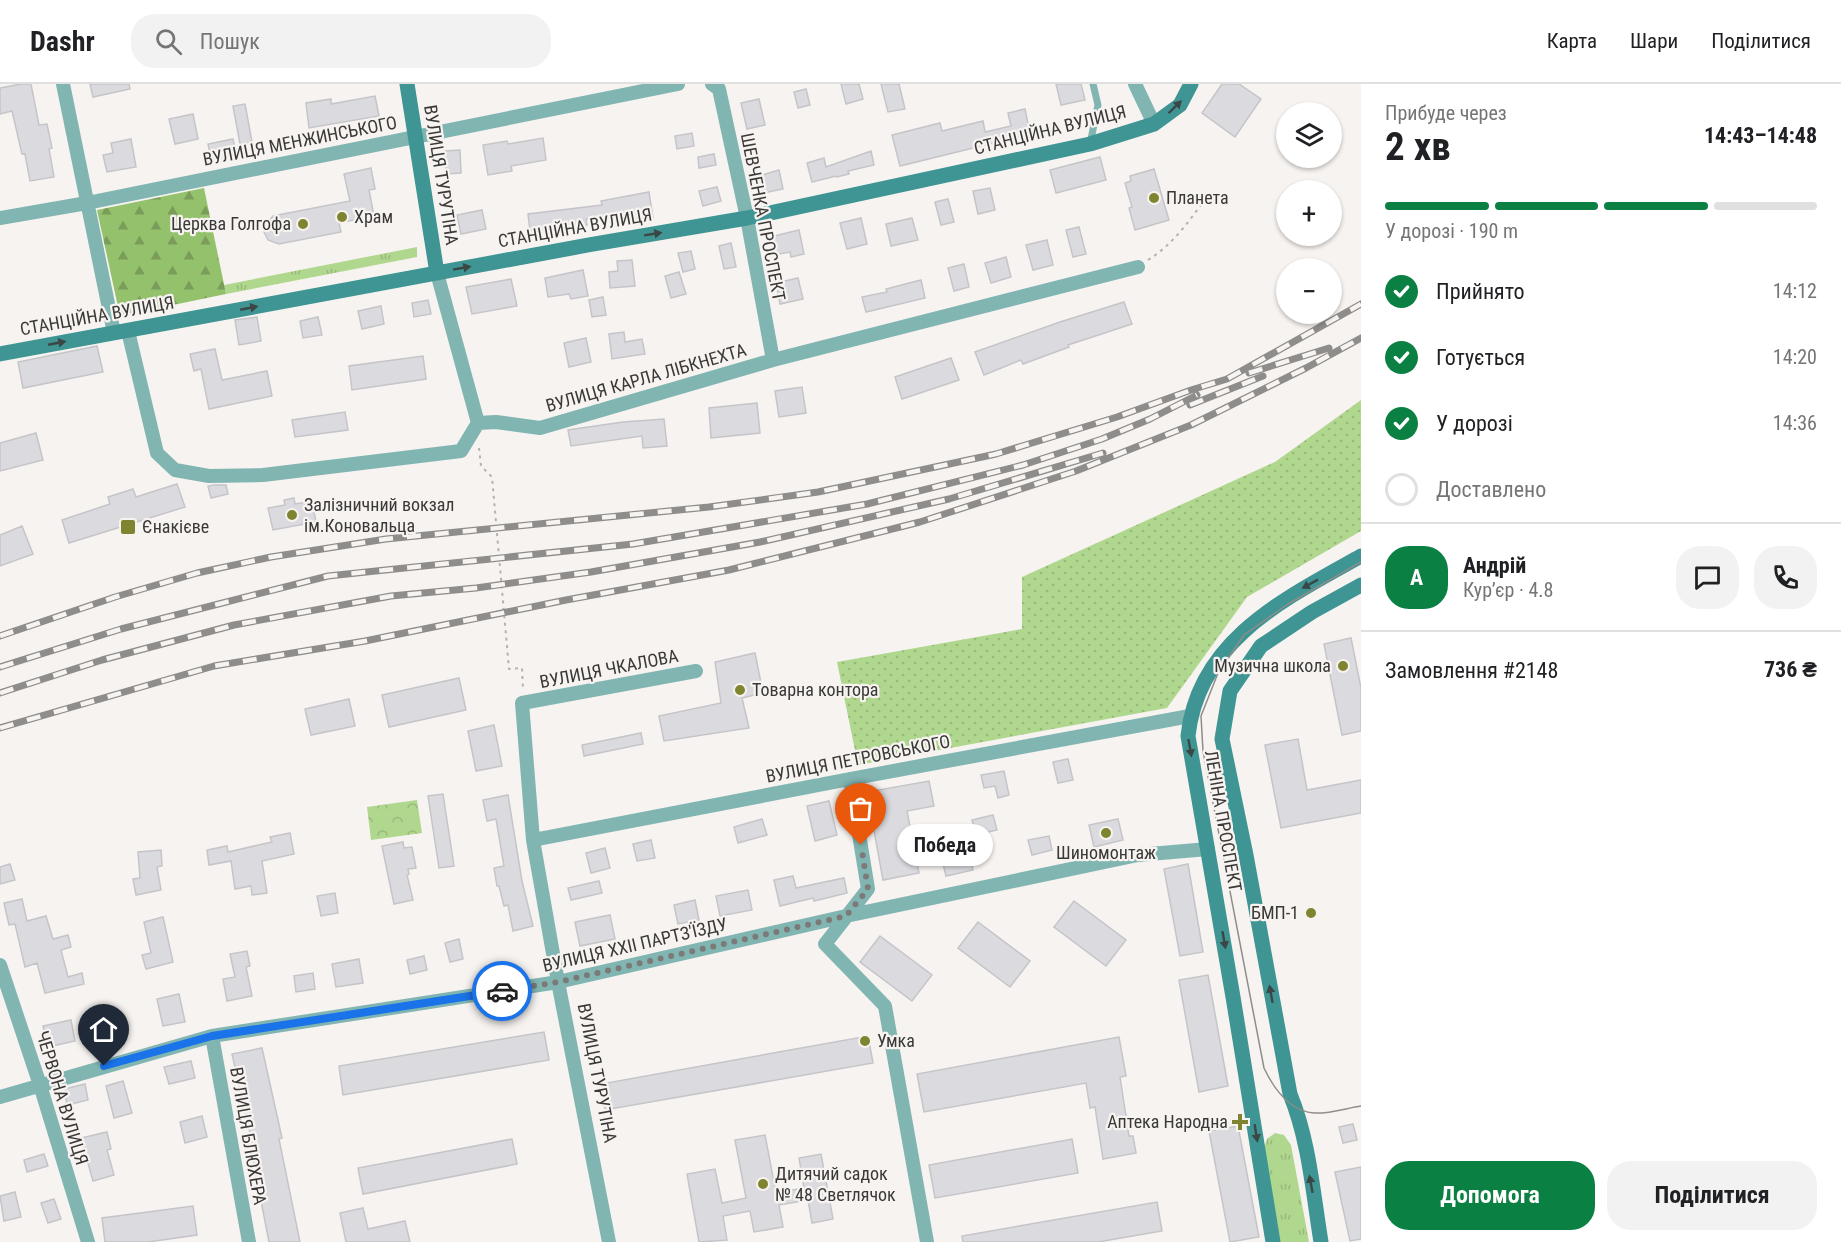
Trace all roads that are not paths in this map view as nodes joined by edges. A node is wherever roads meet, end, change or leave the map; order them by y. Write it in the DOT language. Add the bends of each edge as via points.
graph roads {
  1 [pos="63,84"];
  2 [pos="407,84"];
  3 [pos="678,84"];
  4 [pos="712,84"];
  5 [pos="1093,84"];
  6 [pos="1134,84"];
  7 [pos="1191,84"];
  8 [pos="1154,124"];
  9 [pos="414,137"];
  10 [pos="1090,144"];
  11 [pos="87,203"];
  12 [pos="0,218"];
  13 [pos="747,218"];
  14 [pos="1138,267"];
  15 [pos="437,273"];
  16 [pos="121,332"];
  17 [pos="0,354"];
  18 [pos="773,360"];
  19 [pos="478,423"];
  20 [pos="1361,556"];
  21 [pos="1361,585"];
  22 [pos="696,671"];
  23 [pos="1190,716"];
  24 [pos="523,732"];
  25 [pos="850,779"];
  26 [pos="533,840"];
  27 [pos="1208,849"];
  28 [pos="846,916"];
  29 [pos="0,965"];
  30 [pos="558,982"];
  31 [pos="212,1036"];
  32 [pos="40,1085"];
  33 [pos="0,1097"];
  34 [pos="88,1242"];
  35 [pos="249,1242"];
  36 [pos="609,1242"];
  37 [pos="927,1242"];
  38 [pos="1273,1242"];
  39 [pos="1321,1242"];
  1 -- 11 [label="street"];
  2 -- 9 [label="street, ВУЛИЦЯ ТУРУТІНА"];
  3 -- 9 [label="street, ВУЛИЦЯ МЕНЖИНСЬКОГО"];
  4 -- 13 [label="street, ШЕВЧЕНКА ПРОСПЕКТ" via="718,89"];
  5 -- 10 [label="lane" via="1098,105"];
  6 -- 8 [label="street"];
  8 -- 7 [label="street, СТАНЦІЙНА ВУЛИЦЯ, one-way" via="1180,105"];
  8 -- 10 [label="street, СТАНЦІЙНА ВУЛИЦЯ"];
  9 -- 11 [label="street, ВУЛИЦЯ МЕНЖИНСЬКОГО"];
  9 -- 15 [label="street, ВУЛИЦЯ ТУРУТІНА"];
  10 -- 13 [label="street, СТАНЦІЙНА ВУЛИЦЯ"];
  11 -- 12 [label="street, ВУЛИЦЯ МЕНЖИНСЬКОГО"];
  11 -- 16 [label="street"];
  15 -- 13 [label="street, СТАНЦІЙНА ВУЛИЦЯ, one-way"];
  13 -- 18 [label="street, ШЕВЧЕНКА ПРОСПЕКТ"];
  14 -- 18 [label="street, ВУЛИЦЯ КАРЛА ЛІБКНЕХТА"];
  16 -- 15 [label="street, СТАНЦІЙНА ВУЛИЦЯ, one-way"];
  15 -- 19 [label="street"];
  17 -- 16 [label="street, СТАНЦІЙНА ВУЛИЦЯ, one-way"];
  16 -- 19 [label="street" via="157,453 176,470 209,476 263,476 461,451"];
  18 -- 19 [label="street, ВУЛИЦЯ КАРЛА ЛІБКНЕХТА" via="540,428"];
  20 -- 23 [label="street, ЛЕНІНА ПРОСПЕКТ, one-way" via="1285,598 1240,633 1205,680"];
  39 -- 21 [label="street, ЛЕНІНА ПРОСПЕКТ, one-way" via="1222,739 1230,691 1260,646"];
  22 -- 24 [label="street, ВУЛИЦЯ ЧКАЛОВА" via="522,704"];
  23 -- 25 [label="street, ВУЛИЦЯ ПЕТРОВСЬКОГО"];
  23 -- 27 [label="street, ЛЕНІНА ПРОСПЕКТ, one-way" via="1188,736"];
  24 -- 26 [label="street, ВУЛИЦЯ ТУРУТІНА"];
  25 -- 26 [label="street, ВУЛИЦЯ ПЕТРОВСЬКОГО"];
  25 -- 28 [label="street" via="868,889"];
  26 -- 30 [label="street, ВУЛИЦЯ ТУРУТІНА"];
  27 -- 28 [label="street, ВУЛИЦЯ XXII ПАРТЗ'ЇЗДУ" via="1138,855"];
  27 -- 38 [label="street, ЛЕНІНА ПРОСПЕКТ, one-way"];
  28 -- 30 [label="street, ВУЛИЦЯ XXII ПАРТЗ'ЇЗДУ"];
  28 -- 37 [label="street" via="825,944 885,1006"];
  29 -- 32 [label="street, ЧЕРВОНА ВУЛИЦЯ"];
  30 -- 31 [label="street, ВУЛИЦЯ XXII ПАРТЗ'ЇЗДУ"];
  30 -- 36 [label="street, ВУЛИЦЯ ТУРУТІНА"];
  31 -- 32 [label="street, ВУЛИЦЯ XXII ПАРТЗ'ЇЗДУ"];
  31 -- 35 [label="street, ВУЛИЦЯ БЛЮХЕРА"];
  32 -- 33 [label="street, ВУЛИЦЯ XXII ПАРТЗ'ЇЗДУ"];
  32 -- 34 [label="street, ЧЕРВОНА ВУЛИЦЯ"];
}
